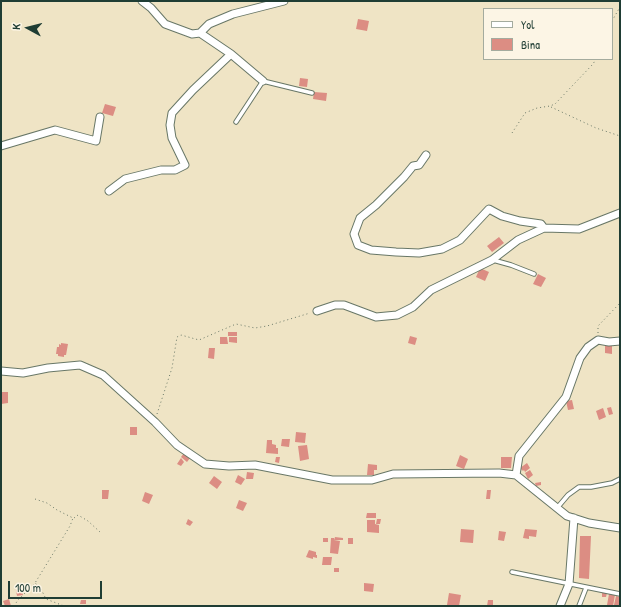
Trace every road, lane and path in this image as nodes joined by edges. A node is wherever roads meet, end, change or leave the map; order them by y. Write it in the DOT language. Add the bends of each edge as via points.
graph roads {
  1 [pos="142,1"];
  2 [pos="284,1"];
  3 [pos="620,7"];
  4 [pos="613,19"];
  5 [pos="200,33"];
  6 [pos="231,54"];
  7 [pos="595,60"];
  8 [pos="263,82"];
  9 [pos="312,93"];
  10 [pos="550,106"];
  11 [pos="100,117"];
  12 [pos="236,122"];
  13 [pos="512,133"];
  14 [pos="620,136"];
  15 [pos="1,146"];
  16 [pos="426,155"];
  17 [pos="109,191"];
  18 [pos="620,213"];
  19 [pos="544,228"];
  20 [pos="492,260"];
  21 [pos="534,274"];
  22 [pos="620,303"];
  23 [pos="317,311"];
  24 [pos="598,340"];
  25 [pos="620,341"];
  26 [pos="1,371"];
  27 [pos="155,422"];
  28 [pos="516,475"];
  29 [pos="620,479"];
  30 [pos="35,499"];
  31 [pos="557,508"];
  32 [pos="73,518"];
  33 [pos="574,518"];
  34 [pos="620,528"];
  35 [pos="100,532"];
  36 [pos="512,572"];
  37 [pos="35,583"];
  38 [pos="569,584"];
  39 [pos="586,588"];
  40 [pos="620,594"];
  41 [pos="14,606"];
  42 [pos="64,606"];
  43 [pos="560,606"];
  44 [pos="579,606"];
  1 -- 5 [label="street" via="165,24 192,34"];
  2 -- 5 [label="street" via="233,14 209,24"];
  3 -- 4 [label="path"];
  5 -- 6 [label="street"];
  6 -- 8 [label="street"];
  6 -- 17 [label="street" via="172,113 172,138 185,165 175,170 161,170 125,180"];
  7 -- 10 [label="path" via="555,104"];
  8 -- 9 [label="lane"];
  8 -- 12 [label="lane"];
  10 -- 13 [label="path" via="525,113"];
  10 -- 14 [label="path" via="596,128"];
  11 -- 15 [label="street" via="96,141 55,130"];
  16 -- 19 [label="street" via="419,165 413,166 360,218 354,234 358,245 371,250 419,254 442,249 460,240 489,209 520,222 541,224"];
  18 -- 19 [label="street" via="579,230"];
  19 -- 20 [label="street" via="518,240"];
  20 -- 21 [label="lane"];
  20 -- 23 [label="street" via="431,290 413,307 397,315 376,317 344,305 334,305"];
  22 -- 24 [label="path" via="598,326"];
  23 -- 27 [label="path" via="255,328 236,324 200,340 181,335 177,337 172,368"];
  24 -- 25 [label="street"];
  24 -- 28 [label="street" via="588,347 580,358 566,397 520,456"];
  26 -- 27 [label="street" via="23,373 80,365 103,375"];
  27 -- 28 [label="street" via="177,445 205,464 255,465 332,480 372,480 393,474"];
  28 -- 31 [label="street"];
  29 -- 31 [label="lane" via="612,483 579,487"];
  30 -- 32 [label="path"];
  31 -- 33 [label="street"];
  32 -- 35 [label="path" via="78,515"];
  32 -- 37 [label="path"];
  33 -- 34 [label="street"];
  33 -- 38 [label="street"];
  36 -- 38 [label="lane"];
  37 -- 41 [label="path"];
  37 -- 42 [label="path" via="46,599"];
  38 -- 39 [label="lane"];
  38 -- 43 [label="street"];
  39 -- 40 [label="lane"];
  39 -- 44 [label="lane"];
}
